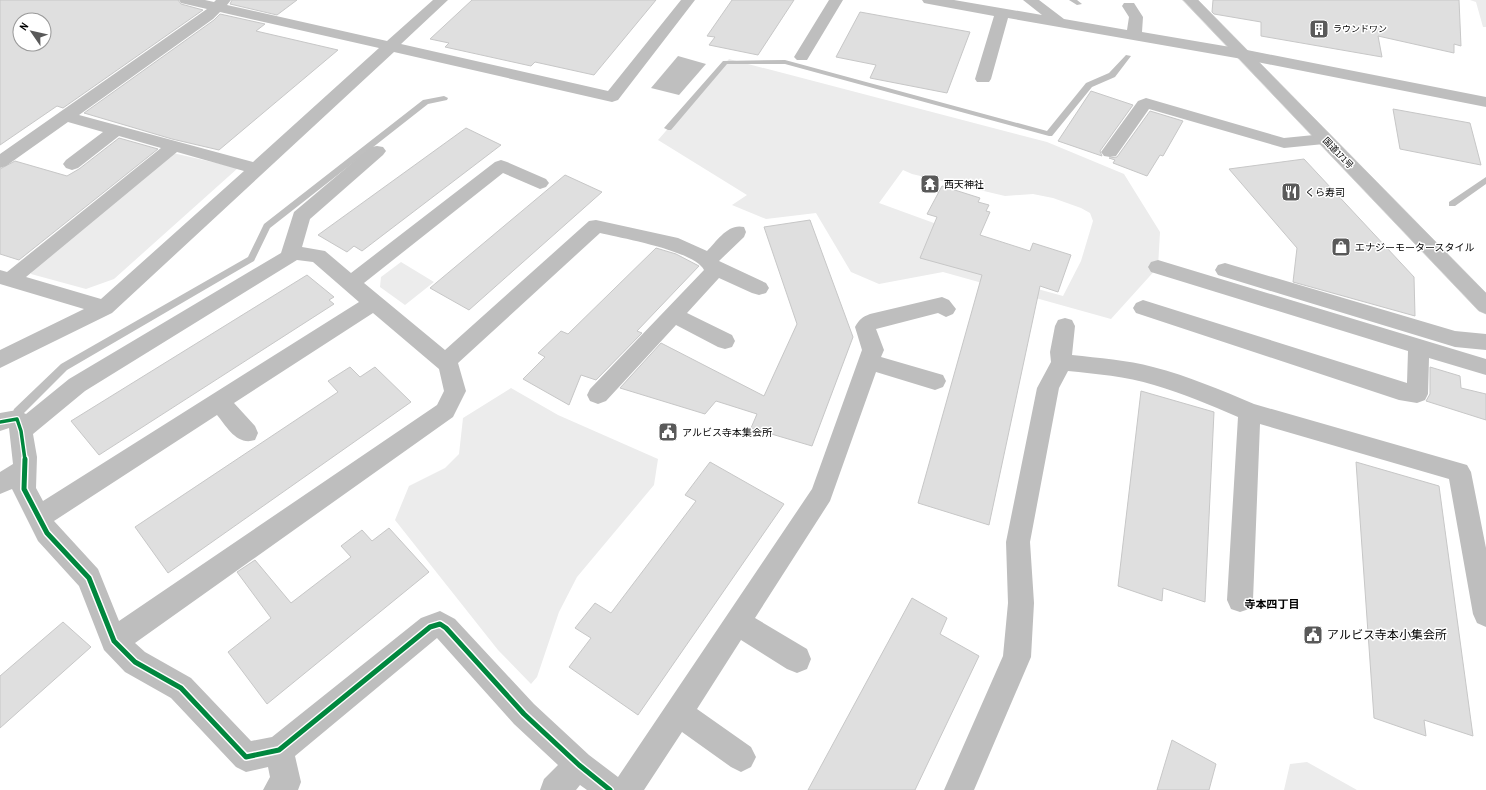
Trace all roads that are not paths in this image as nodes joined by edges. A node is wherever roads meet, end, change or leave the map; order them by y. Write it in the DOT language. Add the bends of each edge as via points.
graph roads {
  1 [pos="186,0"];
  2 [pos="441,0"];
  3 [pos="688,0"];
  4 [pos="836,0"];
  5 [pos="929,0"];
  6 [pos="1030,0"];
  7 [pos="1190,0"];
  8 [pos="221,4"];
  9 [pos="1129,6"];
  10 [pos="1002,12"];
  11 [pos="1063,23"];
  12 [pos="1134,35"];
  13 [pos="389,46"];
  14 [pos="1242,54"];
  15 [pos="802,57"];
  16 [pos="984,79"];
  17 [pos="1486,102"];
  18 [pos="65,116"];
  19 [pos="116,130"];
  20 [pos="1324,139"];
  21 [pos="174,146"];
  22 [pos="377,151"];
  23 [pos="1110,152"];
  24 [pos="0,162"];
  25 [pos="72,164"];
  26 [pos="257,168"];
  27 [pos="540,184"];
  28 [pos="737,232"];
  29 [pos="290,252"];
  30 [pos="710,264"];
  31 [pos="1158,267"];
  32 [pos="1225,270"];
  33 [pos="5,278"];
  34 [pos="351,283"];
  35 [pos="759,288"];
  36 [pos="374,302"];
  37 [pos="1486,306"];
  38 [pos="105,308"];
  39 [pos="1143,308"];
  40 [pos="946,309"];
  41 [pos="673,315"];
  42 [pos="1065,326"];
  43 [pos="725,341"];
  44 [pos="1486,342"];
  45 [pos="1419,346"];
  46 [pos="0,360"];
  47 [pos="445,362"];
  48 [pos="869,362"];
  49 [pos="1062,362"];
  50 [pos="1486,367"];
  51 [pos="935,381"];
  52 [pos="598,395"];
  53 [pos="219,402"];
  54 [pos="1248,412"];
  55 [pos="11,427"];
  56 [pos="247,433"];
  57 [pos="25,469"];
  58 [pos="0,484"];
  59 [pos="39,517"];
  60 [pos="1240,600"];
  61 [pos="1486,614"];
  62 [pos="738,622"];
  63 [pos="114,641"];
  64 [pos="797,659"];
  65 [pos="678,713"];
  66 [pos="279,750"];
  67 [pos="741,757"];
  68 [pos="579,765"];
  69 [pos="278,790"];
  70 [pos="554,790"];
  71 [pos="610,790"];
  72 [pos="627,790"];
  73 [pos="959,790"];
  1 -- 8 [label="main road"];
  2 -- 13 [label="main road"];
  3 -- 13 [label="main road" via="612,97"];
  4 -- 15 [label="main road"];
  5 -- 10 [label="main road"];
  6 -- 11 [label="main road"];
  7 -- 14 [label="main road, 国道171号"];
  8 -- 13 [label="main road"];
  8 -- 18 [label="main road" via="208,16"];
  9 -- 12 [label="main road" via="1136,17"];
  10 -- 11 [label="main road"];
  10 -- 16 [label="main road"];
  11 -- 12 [label="main road"];
  12 -- 14 [label="main road"];
  13 -- 26 [label="main road"];
  14 -- 17 [label="main road"];
  14 -- 20 [label="main road, 国道171号"];
  18 -- 19 [label="main road"];
  18 -- 24 [label="main road"];
  19 -- 21 [label="main road"];
  19 -- 25 [label="main road"];
  20 -- 23 [label="main road" via="1284,143 1137,101"];
  20 -- 37 [label="main road, 国道171号"];
  21 -- 26 [label="main road"];
  21 -- 33 [label="main road"];
  22 -- 29 [label="main road" via="301,216"];
  26 -- 38 [label="main road"];
  27 -- 34 [label="main road" via="501,166"];
  28 -- 30 [label="main road"];
  29 -- 34 [label="main road" via="318,256"];
  29 -- 55 [label="main road" via="290,256"];
  30 -- 35 [label="main road"];
  30 -- 41 [label="main road" via="714,271"];
  30 -- 47 [label="main road" via="678,245 596,226"];
  31 -- 45 [label="main road"];
  32 -- 44 [label="main road" via="1455,339"];
  33 -- 38 [label="main road"];
  34 -- 36 [label="main road"];
  36 -- 47 [label="main road"];
  36 -- 53 [label="main road"];
  38 -- 46 [label="main road"];
  39 -- 45 [label="main road" via="1399,391 1417,394"];
  40 -- 48 [label="main road" via="942,305 870,322 865,328 873,350"];
  41 -- 43 [label="main road"];
  41 -- 52 [label="main road"];
  42 -- 49 [label="main road"];
  45 -- 50 [label="main road"];
  47 -- 63 [label="main road" via="449,366 455,392 445,412"];
  48 -- 51 [label="main road"];
  48 -- 62 [label="main road" via="822,494"];
  49 -- 54 [label="main road" via="1122,369 1154,376 1215,397"];
  49 -- 73 [label="main road" via="1048,388 1018,542 1021,602 1016,657"];
  53 -- 56 [label="main road"];
  53 -- 59 [label="main road"];
  54 -- 60 [label="main road"];
  54 -- 61 [label="main road" via="1459,472"];
  55 -- 57 [label="main road" via="25,457"];
  57 -- 58 [label="main road"];
  57 -- 59 [label="main road" via="24,489"];
  59 -- 63 [label="main road" via="47,533 89,578"];
  62 -- 64 [label="main road"];
  62 -- 65 [label="main road"];
  63 -- 66 [label="main road" via="135,662 181,688 246,757"];
  65 -- 67 [label="main road"];
  65 -- 72 [label="main road"];
  66 -- 68 [label="main road" via="430,627 440,624 524,714"];
  66 -- 69 [label="main road" via="286,782"];
  68 -- 70 [label="main road"];
  68 -- 71 [label="main road"];
}
